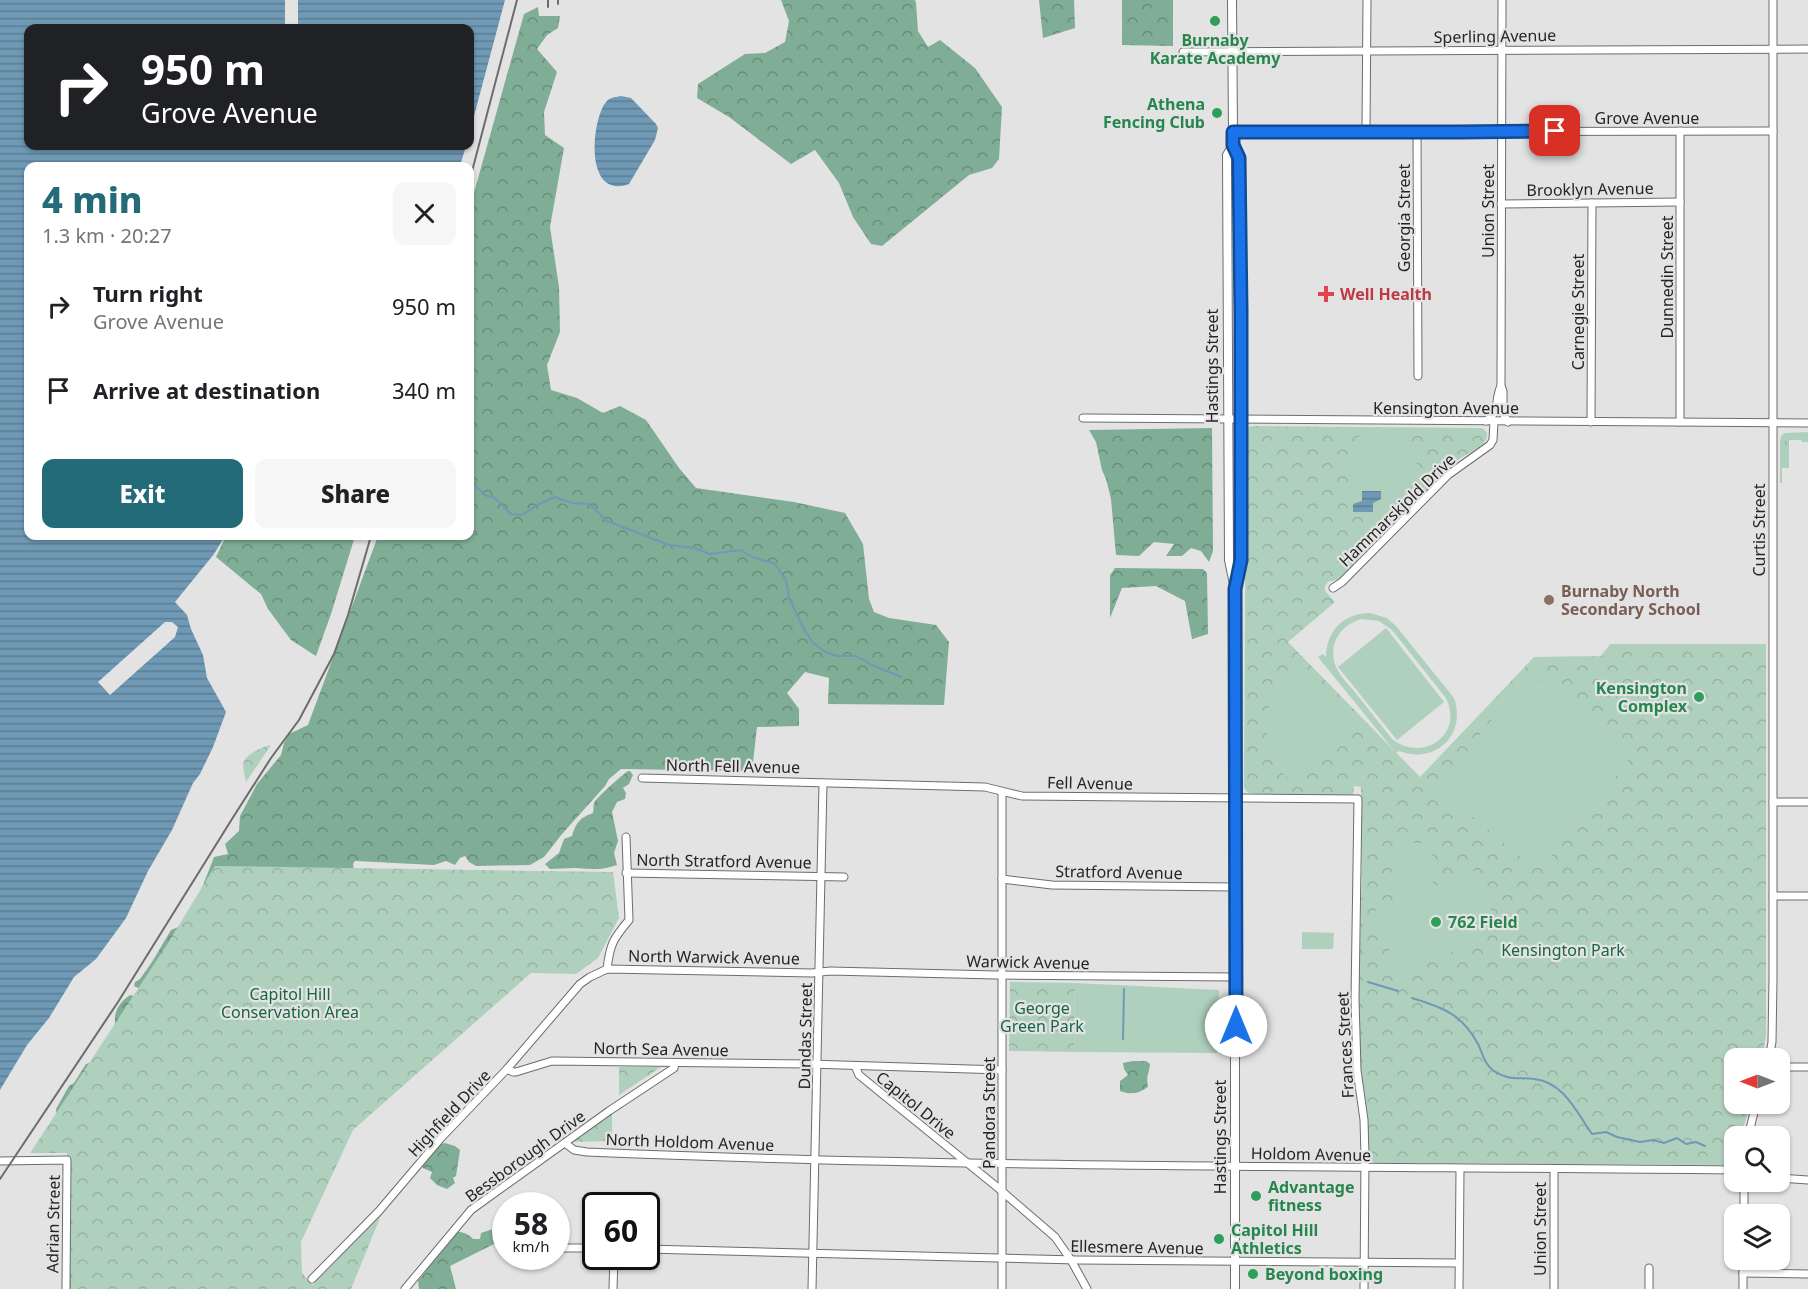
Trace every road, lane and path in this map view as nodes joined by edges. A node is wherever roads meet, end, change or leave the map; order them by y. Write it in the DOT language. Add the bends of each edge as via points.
graph roads {
  1 [pos="1232,0"];
  2 [pos="1367,0"];
  3 [pos="1502,0"];
  4 [pos="1773,0"];
  5 [pos="1773,49"];
  6 [pos="1808,49"];
  7 [pos="1502,50"];
  8 [pos="1366,51"];
  9 [pos="1183,52"];
  10 [pos="1232,52"];
  11 [pos="1366,131"];
  12 [pos="1680,131"];
  13 [pos="1773,131"];
  14 [pos="1233,132"];
  15 [pos="1417,132"];
  16 [pos="1502,132"];
  17 [pos="1233,145"];
  18 [pos="1680,202"];
  19 [pos="1592,203"];
  20 [pos="1501,204"];
  21 [pos="1418,376"];
  22 [pos="1501,386"];
  23 [pos="1083,418"];
  24 [pos="1227,419"];
  25 [pos="1241,419"];
  26 [pos="1490,422"];
  27 [pos="1508,422"];
  28 [pos="1591,422"];
  29 [pos="1680,422"];
  30 [pos="1773,423"];
  31 [pos="1808,423"];
  32 [pos="1333,588"];
  33 [pos="1235,589"];
  34 [pos="642,778"];
  35 [pos="823,783"];
  36 [pos="1002,792"];
  37 [pos="1235,798"];
  38 [pos="1358,800"];
  39 [pos="1773,802"];
  40 [pos="1808,802"];
  41 [pos="626,837"];
  42 [pos="626,873"];
  43 [pos="844,876"];
  44 [pos="821,877"];
  45 [pos="1002,879"];
  46 [pos="1235,887"];
  47 [pos="1773,896"];
  48 [pos="1808,896"];
  49 [pos="607,969"];
  50 [pos="820,972"];
  51 [pos="1002,975"];
  52 [pos="1236,977"];
  53 [pos="1770,1048"];
  54 [pos="675,1063"];
  55 [pos="818,1064"];
  56 [pos="855,1066"];
  57 [pos="1790,1067"];
  58 [pos="1808,1067"];
  59 [pos="507,1070"];
  60 [pos="1002,1070"];
  61 [pos="565,1143"];
  62 [pos="816,1160"];
  63 [pos="0,1161"];
  64 [pos="966,1163"];
  65 [pos="1002,1164"];
  66 [pos="1234,1167"];
  67 [pos="1365,1168"];
  68 [pos="1460,1169"];
  69 [pos="1554,1170"];
  70 [pos="1724,1170"];
  71 [pos="1790,1179"];
  72 [pos="1808,1180"];
  73 [pos="1002,1192"];
  74 [pos="660,1249"];
  75 [pos="814,1253"];
  76 [pos="1002,1259"];
  77 [pos="1071,1260"];
  78 [pos="1235,1261"];
  79 [pos="1364,1263"];
  80 [pos="1459,1263"];
  81 [pos="1649,1268"];
  82 [pos="614,1270"];
  83 [pos="1743,1273"];
  84 [pos="1808,1274"];
  85 [pos="312,1279"];
  86 [pos="66,1289"];
  87 [pos="405,1289"];
  88 [pos="613,1289"];
  89 [pos="813,1289"];
  90 [pos="1002,1289"];
  91 [pos="1087,1289"];
  92 [pos="1235,1289"];
  93 [pos="1364,1289"];
  94 [pos="1459,1289"];
  95 [pos="1554,1289"];
  96 [pos="1649,1289"];
  97 [pos="1743,1289"];
  1 -- 10 [label="main road, Hastings Street"];
  2 -- 8 [label="street"];
  3 -- 7 [label="street, Union Street"];
  4 -- 5 [label="street, Curtis Street"];
  5 -- 6 [label="street, Sperling Avenue"];
  5 -- 7 [label="street, Sperling Avenue"];
  5 -- 13 [label="street, Curtis Street"];
  7 -- 8 [label="street, Sperling Avenue"];
  7 -- 16 [label="street, Union Street"];
  8 -- 10 [label="street, Sperling Avenue"];
  8 -- 11 [label="street"];
  9 -- 10 [label="street, Sperling Avenue"];
  10 -- 14 [label="main road, Hastings Street"];
  11 -- 14 [label="street, Grove Avenue"];
  11 -- 15 [label="street, Grove Avenue"];
  12 -- 13 [label="street, Grove Avenue"];
  12 -- 16 [label="street, Grove Avenue"];
  12 -- 18 [label="street, Dunnedin Street"];
  13 -- 30 [label="street, Curtis Street"];
  14 -- 17 [label="main road, Hastings Street"];
  15 -- 16 [label="street, Grove Avenue"];
  15 -- 21 [label="street, Georgia Street"];
  16 -- 20 [label="street, Union Street"];
  17 -- 24 [label="main road, Hastings Street" via="1227,155"];
  17 -- 25 [label="main road, Hastings Street" via="1239,158 1240,192"];
  18 -- 19 [label="street, Brooklyn Avenue"];
  18 -- 29 [label="street, Dunnedin Street"];
  19 -- 20 [label="street, Brooklyn Avenue"];
  19 -- 28 [label="street, Carnegie Street"];
  20 -- 22 [label="street, Union Street"];
  22 -- 26 [label="street, Union Street"];
  22 -- 27 [label="street, Union Street"];
  23 -- 24 [label="street, Kensington Avenue"];
  24 -- 25 [label="street, Kensington Avenue"];
  24 -- 33 [label="main road, Hastings Street" via="1229,560"];
  25 -- 26 [label="street, Kensington Avenue"];
  25 -- 33 [label="main road, Hastings Street" via="1241,560"];
  26 -- 27 [label="street, Kensington Avenue"];
  26 -- 32 [label="street, Hammarskjold Drive" via="1490,445 1448,476"];
  27 -- 28 [label="street, Kensington Avenue"];
  28 -- 29 [label="street, Kensington Avenue"];
  29 -- 30 [label="street, Kensington Avenue"];
  30 -- 31 [label="street, Kensington Avenue"];
  30 -- 39 [label="street, Curtis Street"];
  33 -- 37 [label="main road, Hastings Street"];
  34 -- 35 [label="street, North Fell Avenue"];
  35 -- 36 [label="street, Fell Avenue" via="985,787"];
  35 -- 44 [label="street, Dundas Street"];
  36 -- 37 [label="street, Fell Avenue" via="1022,796"];
  36 -- 45 [label="street, Pandora Street"];
  37 -- 38 [label="street, Fell Avenue"];
  37 -- 46 [label="main road, Hastings Street"];
  38 -- 67 [label="street, Frances Street" via="1355,999"];
  39 -- 40 [label="street"];
  39 -- 47 [label="street, Curtis Street"];
  41 -- 42 [label="street"];
  42 -- 44 [label="street, North Stratford Avenue"];
  42 -- 49 [label="street" via="629,920 609,948"];
  43 -- 44 [label="street"];
  44 -- 50 [label="street, Dundas Street"];
  45 -- 46 [label="street, Stratford Avenue" via="1052,885"];
  45 -- 51 [label="street, Pandora Street"];
  46 -- 52 [label="main road, Hastings Street"];
  47 -- 48 [label="street"];
  47 -- 53 [label="street, Curtis Street"];
  49 -- 50 [label="street, North Warwick Avenue"];
  49 -- 59 [label="street, Highfield Drive" via="580,984"];
  50 -- 51 [label="street, Warwick Avenue"];
  50 -- 55 [label="street, Dundas Street"];
  51 -- 52 [label="street, Warwick Avenue"];
  51 -- 60 [label="street, Pandora Street"];
  52 -- 66 [label="main road, Hastings Street"];
  54 -- 55 [label="street, North Sea Avenue"];
  54 -- 59 [label="street, North Sea Avenue" via="552,1061 516,1072"];
  54 -- 61 [label="street, Bessborough Drive" via="674,1068"];
  55 -- 56 [label="street, North Sea Avenue"];
  55 -- 62 [label="street, Dundas Street"];
  56 -- 60 [label="street, North Sea Avenue"];
  56 -- 64 [label="street, Capitol Drive" via="859,1075"];
  57 -- 58 [label="street"];
  59 -- 85 [label="street, Highfield Drive"];
  60 -- 65 [label="street, Pandora Street"];
  61 -- 62 [label="street, North Holdom Avenue" via="574,1150 587,1152"];
  61 -- 87 [label="street, Bessborough Drive" via="471,1210"];
  62 -- 64 [label="street, Holdom Avenue"];
  62 -- 75 [label="street, Dundas Street"];
  63 -- 86 [label="street, Adrian Street" via="67,1160"];
  64 -- 65 [label="street, Holdom Avenue"];
  64 -- 73 [label="street, Capitol Drive"];
  65 -- 66 [label="street, Holdom Avenue"];
  65 -- 73 [label="street, Pandora Street"];
  66 -- 67 [label="street, Holdom Avenue"];
  66 -- 78 [label="main road, Hastings Street"];
  67 -- 68 [label="street, Holdom Avenue"];
  67 -- 79 [label="street, Frances Street"];
  68 -- 69 [label="street, Holdom Avenue"];
  68 -- 80 [label="street"];
  69 -- 70 [label="street, Holdom Avenue"];
  69 -- 95 [label="street, Union Street"];
  71 -- 72 [label="street"];
  73 -- 76 [label="street, Pandora Street"];
  73 -- 77 [label="street, Capitol Drive" via="1055,1237"];
  74 -- 75 [label="street, Ellesmere Avenue"];
  75 -- 76 [label="street, Ellesmere Avenue"];
  75 -- 89 [label="street, Dundas Street"];
  76 -- 77 [label="street, Ellesmere Avenue"];
  76 -- 90 [label="street, Pandora Street"];
  77 -- 78 [label="street, Ellesmere Avenue"];
  77 -- 91 [label="street, Capitol Drive"];
  78 -- 79 [label="street, Ellesmere Avenue"];
  78 -- 92 [label="main road, Hastings Street"];
  79 -- 80 [label="street, Ellesmere Avenue"];
  79 -- 93 [label="street, Frances Street"];
  80 -- 94 [label="street"];
  81 -- 96 [label="street"];
  82 -- 88 [label="street"];
  83 -- 84 [label="street"];
  83 -- 97 [label="street"];
}
